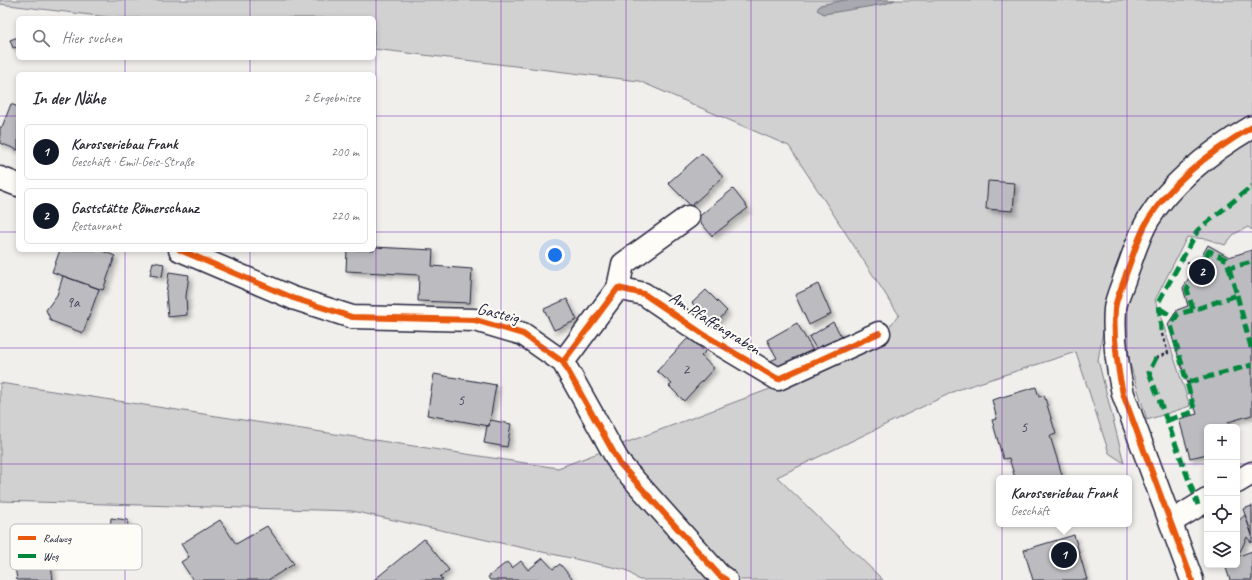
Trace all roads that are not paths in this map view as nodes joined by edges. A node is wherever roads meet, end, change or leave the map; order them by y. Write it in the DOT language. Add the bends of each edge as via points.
graph roads {
  1 [pos="1252,127"];
  2 [pos="0,178"];
  3 [pos="16,184"];
  4 [pos="688,217"];
  5 [pos="185,252"];
  6 [pos="618,288"];
  7 [pos="879,333"];
  8 [pos="563,362"];
  9 [pos="1252,473"];
  10 [pos="1240,480"];
  11 [pos="1204,502"];
  12 [pos="1171,522"];
  13 [pos="726,580"];
  14 [pos="1192,580"];
  1 -- 12 [label="street" via="1184,177 1149,220 1137,242 1116,307 1117,365 1123,394"];
  2 -- 3 [label="street"];
  4 -- 6 [label="street" via="623,264"];
  5 -- 8 [label="street, Gasteig" via="293,298 352,317 475,320 523,334"];
  6 -- 7 [label="street, Am Pfaffengraben" via="644,294 703,334 778,379"];
  6 -- 8 [label="street"];
  8 -- 13 [label="street, Gasteig" via="620,464"];
  9 -- 10 [label="street"];
  11 -- 12 [label="street"];
  12 -- 14 [label="street"];
}
